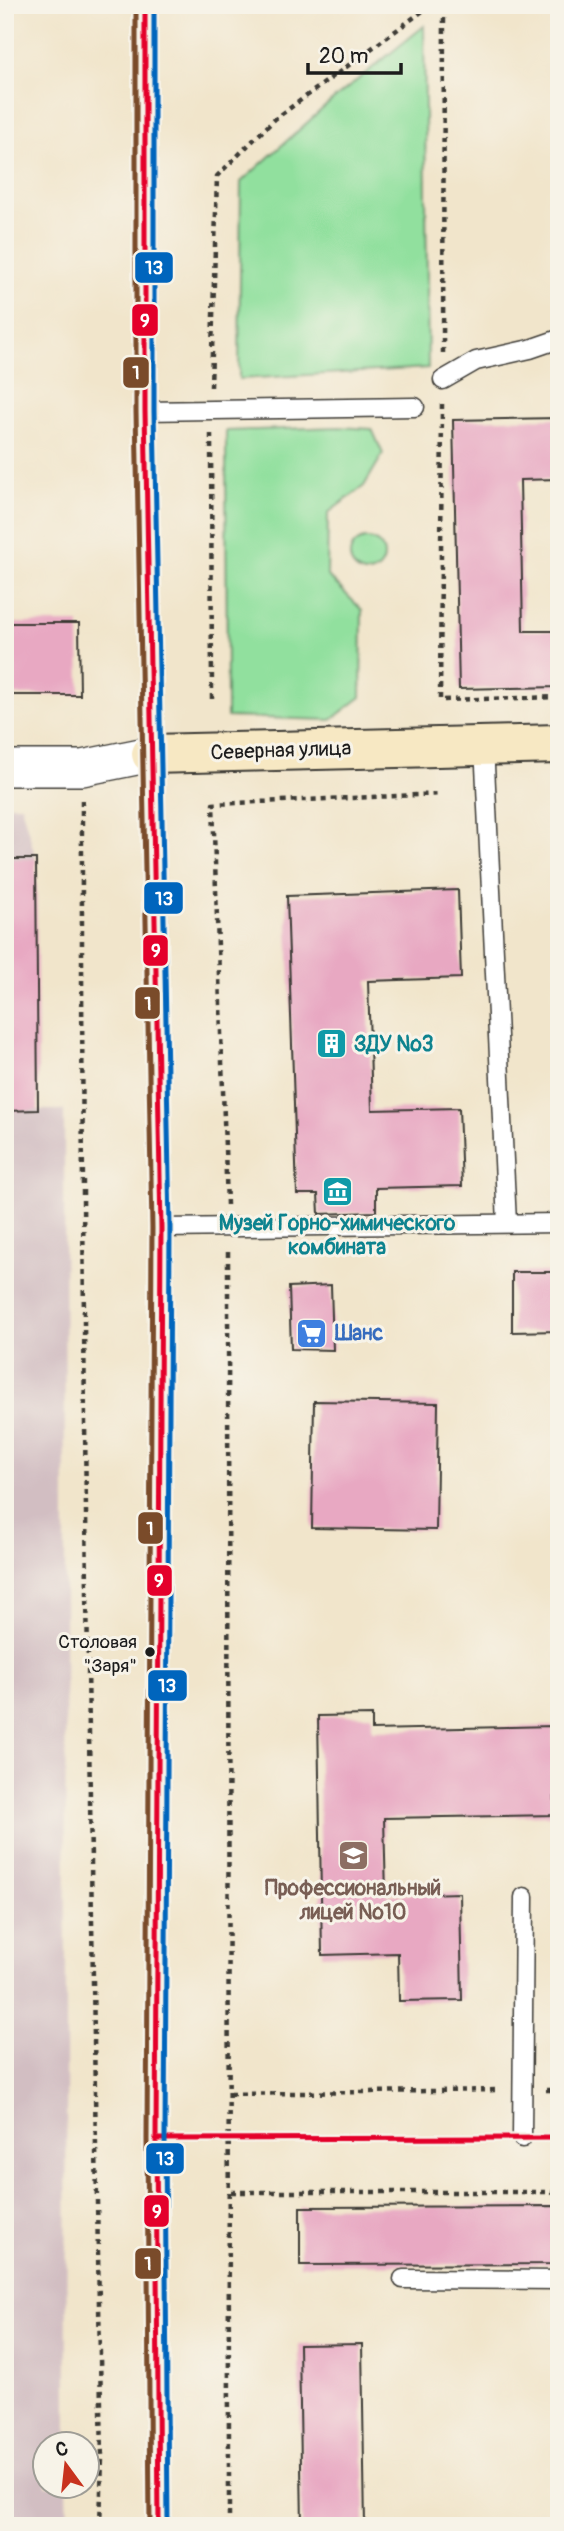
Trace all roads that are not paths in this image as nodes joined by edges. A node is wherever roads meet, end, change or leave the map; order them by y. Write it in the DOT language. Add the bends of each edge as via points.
graph roads {
  1 [pos="559,339"];
  2 [pos="443,380"];
  3 [pos="415,407"];
  4 [pos="145,411"];
  5 [pos="559,744"];
  6 [pos="484,745"];
  7 [pos="151,754"];
  8 [pos="5,768"];
  9 [pos="507,1223"];
  10 [pos="559,1223"];
  11 [pos="161,1228"];
  12 [pos="524,1897"];
  13 [pos="522,2138"];
  14 [pos="403,2279"];
  15 [pos="559,2280"];
  1 -- 2 [label="lane" via="476,361"];
  3 -- 4 [label="lane"];
  5 -- 6 [label="street, Северная улица"];
  6 -- 7 [label="street, Северная улица"];
  6 -- 9 [label="lane"];
  7 -- 8 [label="street, Северная улица" via="82,768"];
  9 -- 10 [label="lane"];
  9 -- 11 [label="lane"];
  12 -- 13 [label="lane"];
  14 -- 15 [label="lane"];
}
